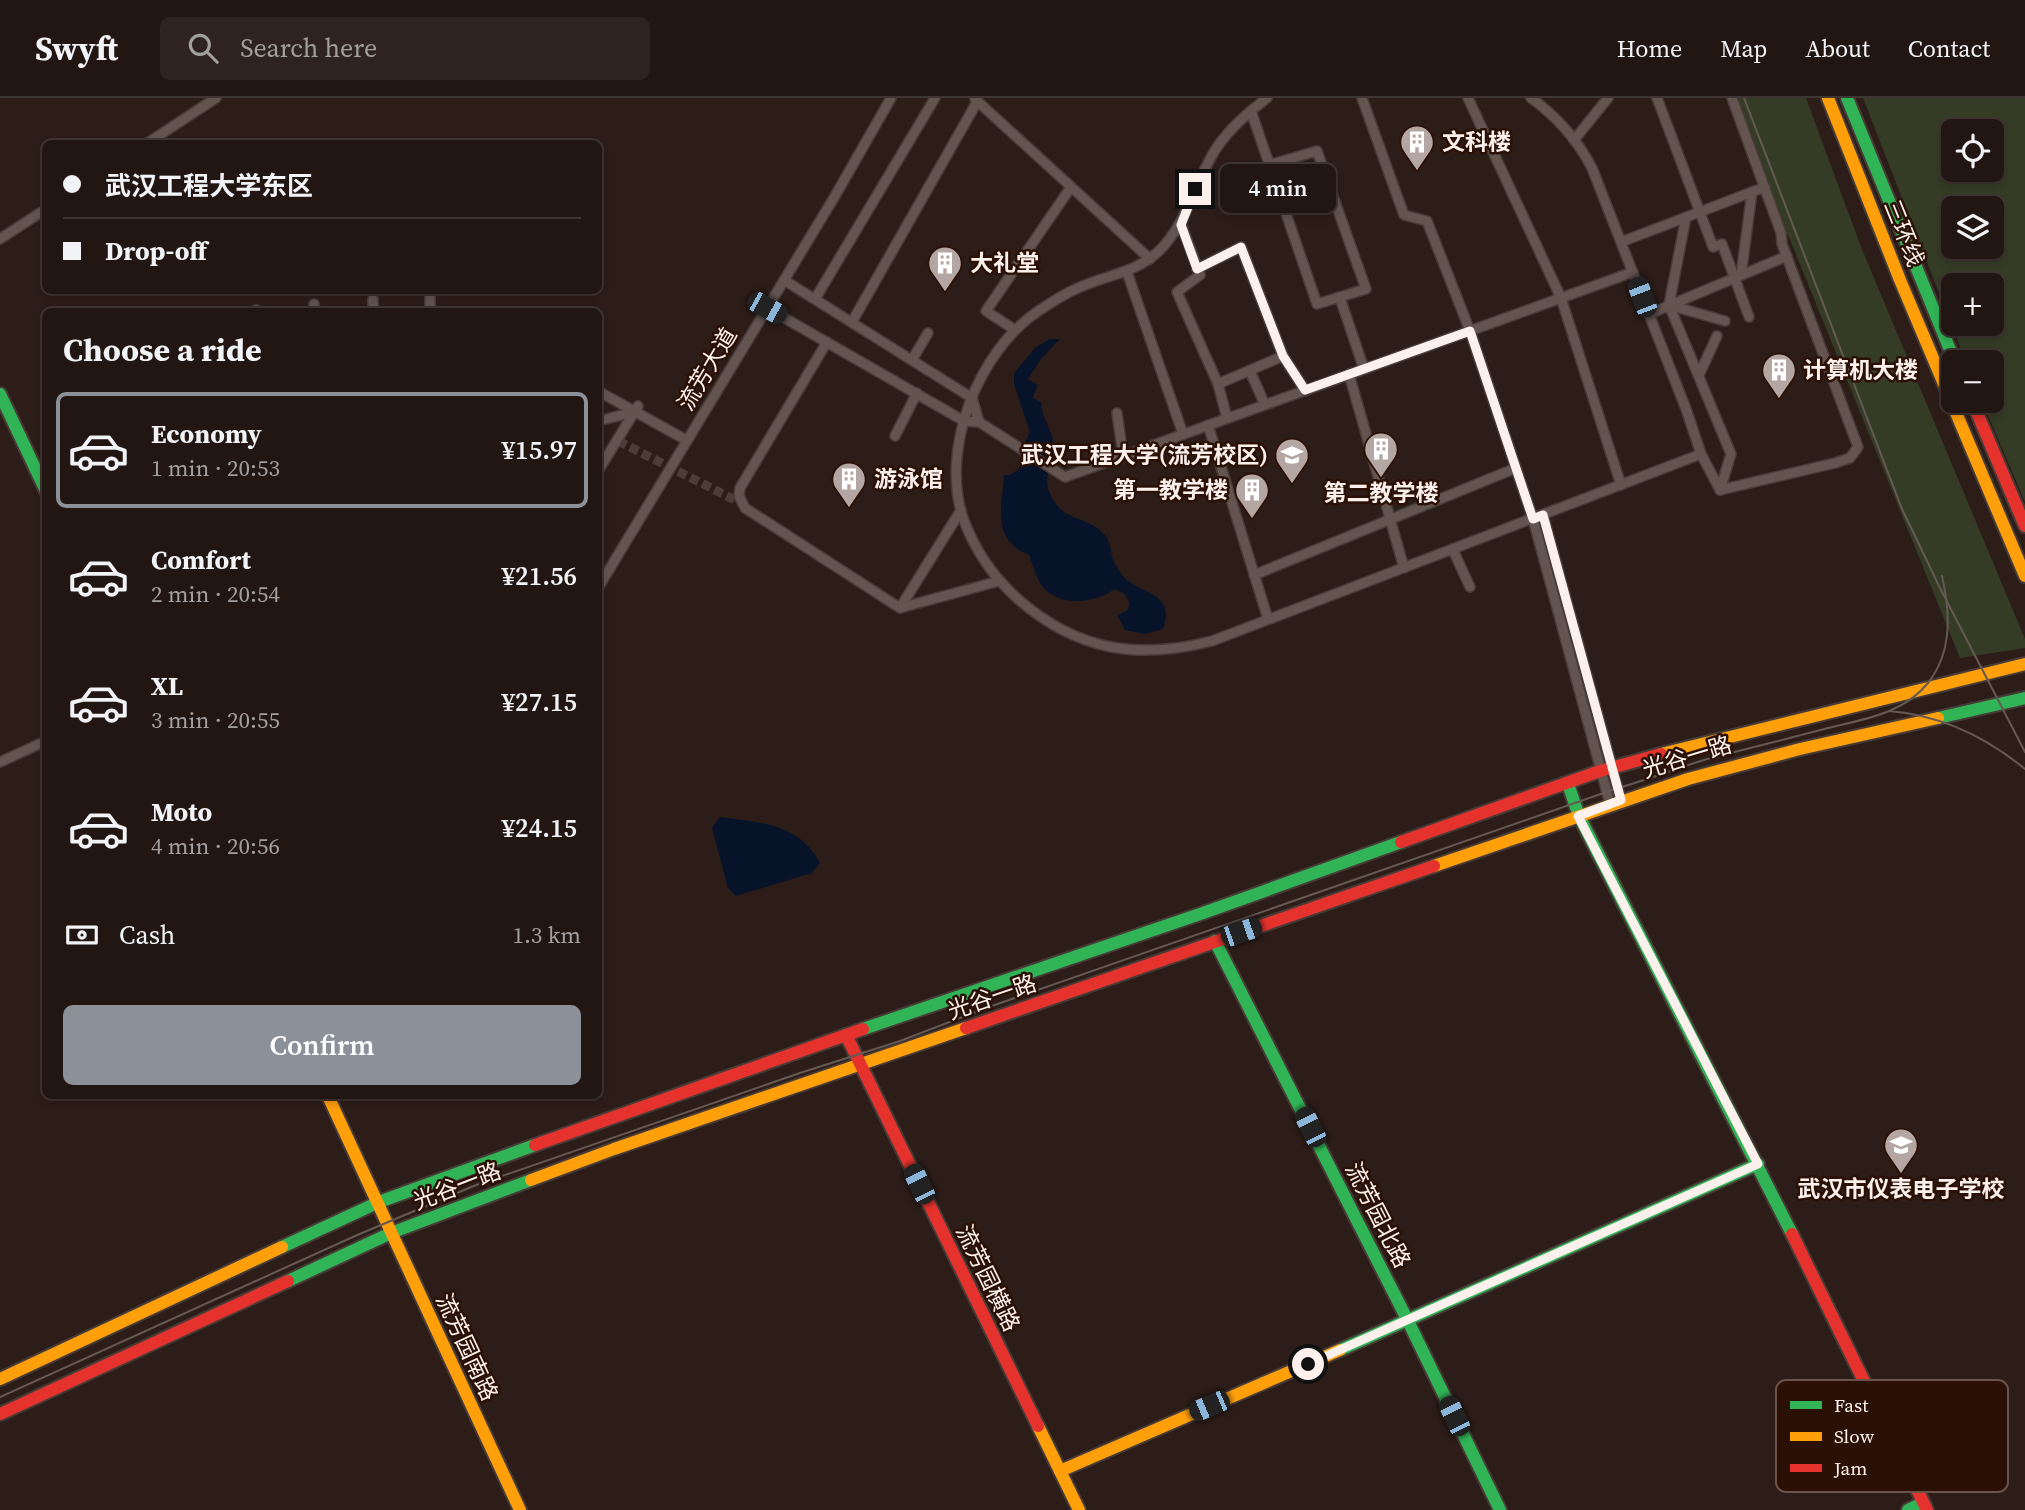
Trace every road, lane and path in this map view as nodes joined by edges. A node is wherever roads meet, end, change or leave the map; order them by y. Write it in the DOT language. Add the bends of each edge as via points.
graph roads {
  1 [pos="216,98"];
  2 [pos="891,98"];
  3 [pos="935,98"];
  4 [pos="1267,98"];
  5 [pos="1362,98"];
  6 [pos="1468,98"];
  7 [pos="1531,98"];
  8 [pos="1608,98"];
  9 [pos="1657,98"];
  10 [pos="1731,98"];
  11 [pos="1828,98"];
  12 [pos="1847,98"];
  13 [pos="975,100"];
  14 [pos="1251,111"];
  15 [pos="152,140"];
  16 [pos="1574,140"];
  17 [pos="1269,165"];
  18 [pos="1071,187"];
  19 [pos="1765,187"];
  20 [pos="1752,192"];
  21 [pos="42,212"];
  22 [pos="1701,212"];
  23 [pos="1686,217"];
  24 [pos="1181,225"];
  25 [pos="0,239"];
  26 [pos="1621,242"];
  27 [pos="1787,256"];
  28 [pos="1150,258"];
  29 [pos="1197,269"];
  30 [pos="1127,272"];
  31 [pos="1633,272"];
  32 [pos="1737,277"];
  33 [pos="784,280"];
  34 [pos="430,294"];
  35 [pos="1339,298"];
  36 [pos="1561,298"];
  37 [pos="373,299"];
  38 [pos="815,299"];
  39 [pos="1669,305"];
  40 [pos="373,308"];
  41 [pos="430,308"];
  42 [pos="767,308"];
  43 [pos="1649,314"];
  44 [pos="1749,317"];
  45 [pos="1725,321"];
  46 [pos="852,322"];
  47 [pos="1015,330"];
  48 [pos="1470,331"];
  49 [pos="928,333"];
  50 [pos="1717,337"];
  51 [pos="827,342"];
  52 [pos="1950,350"];
  53 [pos="1283,356"];
  54 [pos="912,360"];
  55 [pos="1364,369"];
  56 [pos="1250,371"];
  57 [pos="1349,374"];
  58 [pos="1699,375"];
  59 [pos="1218,384"];
  60 [pos="1305,390"];
  61 [pos="602,393"];
  62 [pos="917,393"];
  63 [pos="0,394"];
  64 [pos="972,398"];
  65 [pos="1265,405"];
  66 [pos="636,409"];
  67 [pos="1118,413"];
  68 [pos="1977,413"];
  69 [pos="1227,418"];
  70 [pos="602,420"];
  71 [pos="964,421"];
  72 [pos="979,422"];
  73 [pos="1208,425"];
  74 [pos="1183,434"];
  75 [pos="895,436"];
  76 [pos="686,440"];
  77 [pos="1701,454"];
  78 [pos="1123,456"];
  79 [pos="602,464"];
  80 [pos="1516,468"];
  81 [pos="42,483"];
  82 [pos="1621,485"];
  83 [pos="1720,490"];
  84 [pos="961,510"];
  85 [pos="1543,515"];
  86 [pos="1533,519"];
  87 [pos="1390,520"];
  88 [pos="2025,526"];
  89 [pos="1452,550"];
  90 [pos="1404,568"];
  91 [pos="1254,575"];
  92 [pos="2025,576"];
  93 [pos="602,580"];
  94 [pos="999,581"];
  95 [pos="1470,587"];
  96 [pos="900,608"];
  97 [pos="1268,620"];
  98 [pos="2025,664"];
  99 [pos="2025,698"];
  100 [pos="42,743"];
  101 [pos="0,762"];
  102 [pos="1607,769"];
  103 [pos="1568,784"];
  104 [pos="1615,802"];
  105 [pos="1578,816"];
  106 [pos="1215,941"];
  107 [pos="846,1035"];
  108 [pos="860,1065"];
  109 [pos="329,1099"];
  110 [pos="1758,1164"];
  111 [pos="379,1202"];
  112 [pos="391,1233"];
  113 [pos="1408,1321"];
  114 [pos="0,1379"];
  115 [pos="1863,1380"];
  116 [pos="0,1414"];
  117 [pos="1059,1471"];
  118 [pos="1925,1506"];
  119 [pos="520,1510"];
  120 [pos="1079,1510"];
  121 [pos="1500,1510"];
  122 [pos="1908,1510"];
  1 -- 15 [label="street"];
  2 -- 33 [label="street, 流芳大道"];
  3 -- 38 [label="street"];
  4 -- 14 [label="street"];
  5 -- 48 [label="street" via="1404,215 1427,221"];
  6 -- 36 [label="street"];
  7 -- 16 [label="street"];
  8 -- 16 [label="street"];
  9 -- 22 [label="street"];
  10 -- 19 [label="street"];
  11 -- 92 [label="main road, 三环线"];
  12 -- 52 [label="main road, 三环线"];
  13 -- 18 [label="street"];
  13 -- 46 [label="street"];
  14 -- 17 [label="street"];
  14 -- 24 [label="street" via="1211,157"];
  16 -- 26 [label="street" via="1592,168"];
  17 -- 35 [label="street" via="1317,304"];
  17 -- 35 [label="street" via="1317,151 1366,289"];
  18 -- 28 [label="street"];
  18 -- 47 [label="street" via="986,311"];
  19 -- 20 [label="street"];
  19 -- 27 [label="street"];
  20 -- 22 [label="street"];
  20 -- 32 [label="street"];
  21 -- 25 [label="street"];
  22 -- 23 [label="street"];
  22 -- 32 [label="street" via="1713,247 1722,244"];
  23 -- 26 [label="street"];
  23 -- 39 [label="street"];
  24 -- 28 [label="street"];
  24 -- 29 [label="street"];
  26 -- 31 [label="street"];
  27 -- 32 [label="street"];
  27 -- 83 [label="street" via="1858,447 1850,458 1835,464"];
  28 -- 30 [label="street"];
  29 -- 53 [label="street" via="1241,247"];
  29 -- 59 [label="street" via="1200,275 1177,292"];
  30 -- 47 [label="street" via="1081,286"];
  30 -- 74 [label="street"];
  31 -- 36 [label="street"];
  31 -- 43 [label="street"];
  32 -- 39 [label="street"];
  32 -- 44 [label="street"];
  33 -- 38 [label="street"];
  33 -- 42 [label="street, 流芳大道"];
  34 -- 41 [label="street"];
  35 -- 55 [label="street"];
  36 -- 48 [label="street"];
  36 -- 82 [label="street"];
  37 -- 40 [label="street"];
  38 -- 46 [label="street"];
  39 -- 43 [label="street"];
  39 -- 45 [label="street"];
  39 -- 58 [label="street"];
  42 -- 51 [label="street"];
  42 -- 76 [label="street, 流芳大道"];
  43 -- 77 [label="street"];
  46 -- 54 [label="street"];
  47 -- 64 [label="street" via="989,360"];
  48 -- 55 [label="street"];
  48 -- 80 [label="street"];
  49 -- 54 [label="street"];
  50 -- 58 [label="street"];
  51 -- 62 [label="street"];
  51 -- 96 [label="street" via="739,496 745,508 837,559"];
  53 -- 56 [label="street"];
  53 -- 60 [label="street"];
  54 -- 64 [label="street"];
  55 -- 57 [label="street"];
  56 -- 59 [label="street"];
  56 -- 65 [label="street"];
  57 -- 60 [label="street"];
  57 -- 87 [label="street"];
  58 -- 83 [label="street" via="1731,454"];
  59 -- 69 [label="street"];
  60 -- 65 [label="street"];
  61 -- 66 [label="street"];
  62 -- 71 [label="street"];
  62 -- 75 [label="street"];
  63 -- 81 [label="main road"];
  64 -- 71 [label="street"];
  64 -- 72 [label="street"];
  65 -- 69 [label="street"];
  66 -- 70 [label="street"];
  66 -- 76 [label="street"];
  66 -- 79 [label="street"];
  67 -- 78 [label="street"];
  68 -- 88 [label="main road"];
  69 -- 73 [label="street"];
  71 -- 72 [label="street"];
  71 -- 84 [label="street" via="958,463"];
  72 -- 78 [label="street" via="1065,477"];
  73 -- 74 [label="street"];
  73 -- 91 [label="street"];
  74 -- 78 [label="street"];
  76 -- 93 [label="street, 流芳大道"];
  77 -- 82 [label="street"];
  77 -- 83 [label="street"];
  80 -- 86 [label="street"];
  80 -- 87 [label="street"];
  82 -- 85 [label="street"];
  84 -- 94 [label="street" via="972,540"];
  84 -- 96 [label="street"];
  85 -- 86 [label="street"];
  85 -- 102 [label="street"];
  86 -- 89 [label="street"];
  86 -- 102 [label="street"];
  87 -- 90 [label="street"];
  87 -- 91 [label="street"];
  89 -- 90 [label="street"];
  89 -- 95 [label="street"];
  90 -- 97 [label="street"];
  91 -- 97 [label="street"];
  94 -- 96 [label="street"];
  94 -- 97 [label="street" via="1058,627 1112,648 1174,650"];
  98 -- 102 [label="main road, 光谷一路"];
  99 -- 104 [label="main road, 光谷一路" via="1774,754"];
  100 -- 101 [label="street"];
  102 -- 103 [label="main road, 光谷一路"];
  102 -- 104 [label="street"];
  103 -- 105 [label="main road"];
  103 -- 107 [label="main road, 光谷一路"];
  104 -- 105 [label="main road, 光谷一路"];
  105 -- 106 [label="main road, 光谷一路"];
  105 -- 110 [label="main road"];
  106 -- 108 [label="main road, 光谷一路"];
  106 -- 113 [label="main road, 流芳园北路"];
  107 -- 108 [label="main road, 流芳园横路"];
  107 -- 111 [label="main road, 光谷一路"];
  108 -- 112 [label="main road, 光谷一路" via="614,1149"];
  108 -- 117 [label="main road, 流芳园横路"];
  109 -- 111 [label="main road, 流芳园南路"];
  110 -- 113 [label="main road"];
  110 -- 115 [label="main road"];
  111 -- 112 [label="main road, 流芳园南路"];
  111 -- 114 [label="main road, 光谷一路"];
  112 -- 116 [label="main road, 光谷一路"];
  112 -- 119 [label="main road, 流芳园南路"];
  113 -- 117 [label="main road"];
  113 -- 121 [label="main road, 流芳园北路"];
  117 -- 120 [label="main road, 流芳园横路"];
  118 -- 122 [label="main road"];
}
